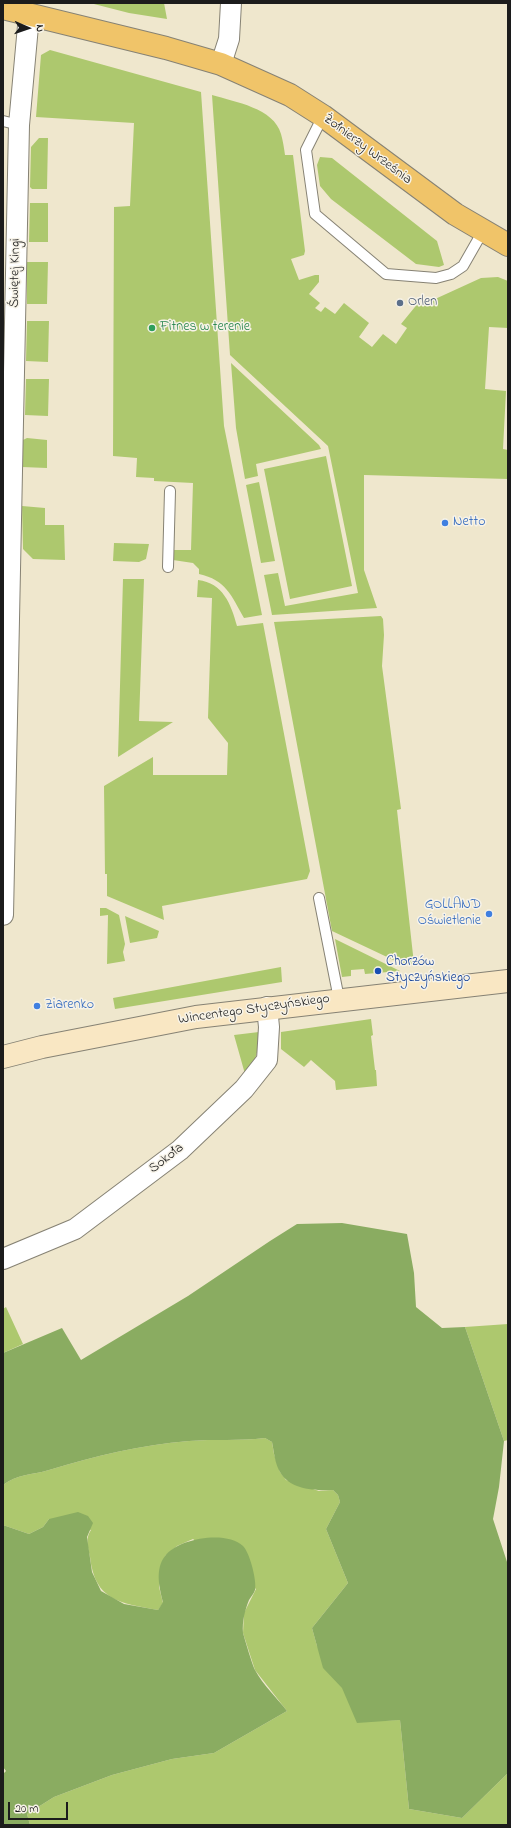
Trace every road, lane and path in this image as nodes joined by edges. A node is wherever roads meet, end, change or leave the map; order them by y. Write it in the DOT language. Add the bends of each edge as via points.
graph roads {
  1 [pos="232,3"];
  2 [pos="3,8"];
  3 [pos="29,14"];
  4 [pos="221,64"];
  5 [pos="323,116"];
  6 [pos="11,123"];
  7 [pos="483,231"];
  8 [pos="508,245"];
  9 [pos="8,389"];
  10 [pos="170,491"];
  11 [pos="6,559"];
  12 [pos="168,567"];
  13 [pos="3,858"];
  14 [pos="319,898"];
  15 [pos="3,915"];
  16 [pos="508,981"];
  17 [pos="339,999"];
  18 [pos="267,1007"];
  19 [pos="3,1057"];
  20 [pos="3,1259"];
  1 -- 4 [label="street" via="229,39"];
  2 -- 3 [label="main road, Żołnierzy Września"];
  3 -- 4 [label="main road, Żołnierzy Września"];
  3 -- 6 [label="street, Świętej Kingi"];
  4 -- 5 [label="main road, Żołnierzy Września" via="290,95"];
  5 -- 7 [label="main road, Żołnierzy Września" via="426,193"];
  5 -- 7 [label="lane" via="306,150 315,214 386,274 436,278 451,274 463,266"];
  6 -- 9 [label="street, Świętej Kingi"];
  7 -- 8 [label="main road, Żołnierzy Września"];
  9 -- 11 [label="street, Świętej Kingi"];
  10 -- 12 [label="lane"];
  11 -- 13 [label="street, Świętej Kingi"];
  13 -- 15 [label="street, Świętej Kingi"];
  14 -- 17 [label="lane"];
  16 -- 17 [label="street, Wincentego Styczyńskiego"];
  17 -- 18 [label="street, Wincentego Styczyńskiego"];
  18 -- 19 [label="street, Wincentego Styczyńskiego" via="196,1017"];
  18 -- 20 [label="street, Sokoła" via="267,1060 244,1089 180,1150 75,1229"];
}
